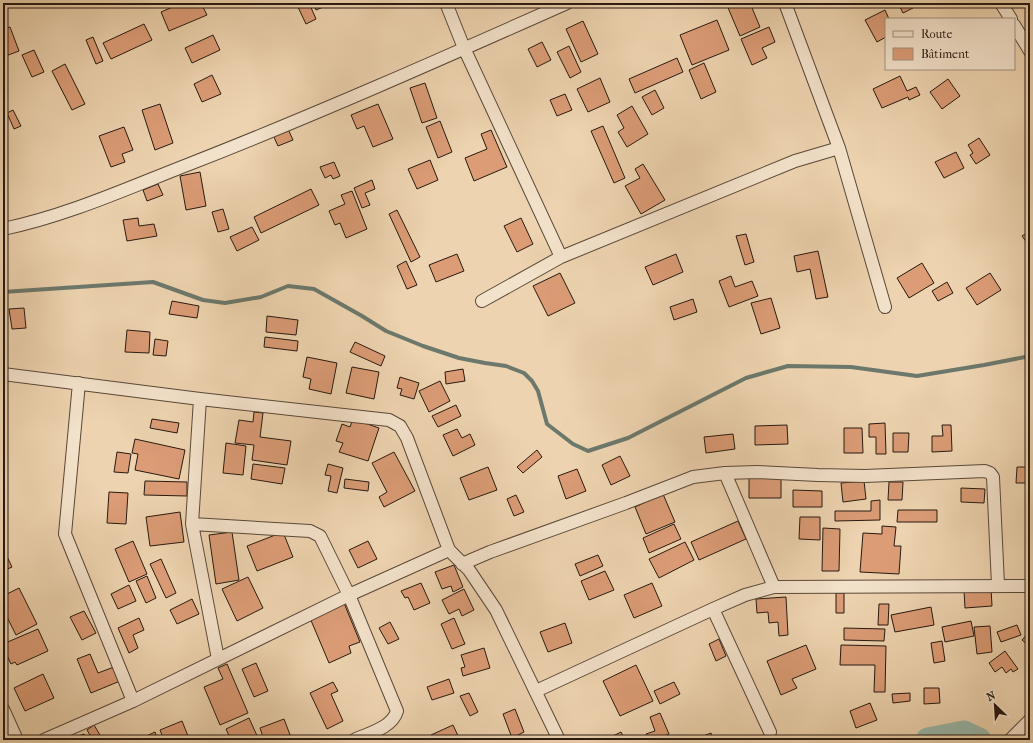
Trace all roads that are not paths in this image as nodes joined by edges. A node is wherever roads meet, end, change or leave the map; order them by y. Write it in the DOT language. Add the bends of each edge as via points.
graph roads {
  1 [pos="446,3"];
  2 [pos="567,3"];
  3 [pos="785,3"];
  4 [pos="1001,3"];
  5 [pos="1010,18"];
  6 [pos="1015,27"];
  7 [pos="464,48"];
  8 [pos="1030,51"];
  9 [pos="839,148"];
  10 [pos="3,229"];
  11 [pos="561,257"];
  12 [pos="482,302"];
  13 [pos="885,308"];
  14 [pos="3,374"];
  15 [pos="79,383"];
  16 [pos="200,399"];
  17 [pos="725,473"];
  18 [pos="192,524"];
  19 [pos="449,550"];
  20 [pos="462,564"];
  21 [pos="998,585"];
  22 [pos="1030,586"];
  23 [pos="774,587"];
  24 [pos="349,595"];
  25 [pos="713,609"];
  26 [pos="218,659"];
  27 [pos="536,691"];
  28 [pos="133,701"];
  29 [pos="3,709"];
  30 [pos="1030,720"];
  31 [pos="770,732"];
  32 [pos="17,740"];
  33 [pos="44,740"];
  34 [pos="354,740"];
  35 [pos="559,740"];
  36 [pos="1010,740"];
  1 -- 7 [label="street"];
  2 -- 7 [label="street"];
  3 -- 9 [label="street"];
  4 -- 5 [label="street"];
  6 -- 8 [label="street"];
  7 -- 10 [label="street" via="222,152 94,202"];
  7 -- 11 [label="street"];
  9 -- 11 [label="street" via="795,161"];
  9 -- 13 [label="street"];
  11 -- 12 [label="street"];
  14 -- 15 [label="street"];
  15 -- 16 [label="street"];
  15 -- 28 [label="street" via="65,534"];
  16 -- 18 [label="street"];
  16 -- 19 [label="street" via="389,420 400,426 407,438"];
  17 -- 20 [label="street" via="693,477"];
  17 -- 21 [label="street" via="865,476 990,472 993,477"];
  17 -- 23 [label="street"];
  18 -- 24 [label="street" via="310,531 320,536"];
  18 -- 26 [label="street"];
  19 -- 20 [label="street"];
  19 -- 24 [label="street"];
  20 -- 27 [label="street" via="469,570 496,610"];
  21 -- 22 [label="street"];
  21 -- 23 [label="street"];
  23 -- 25 [label="street" via="745,595"];
  24 -- 26 [label="street"];
  24 -- 34 [label="street" via="397,711 395,718 387,725"];
  25 -- 27 [label="street"];
  25 -- 31 [label="street"];
  26 -- 28 [label="street"];
  27 -- 35 [label="street"];
  28 -- 33 [label="street"];
  29 -- 32 [label="street"];
  30 -- 36 [label="street"];
}
